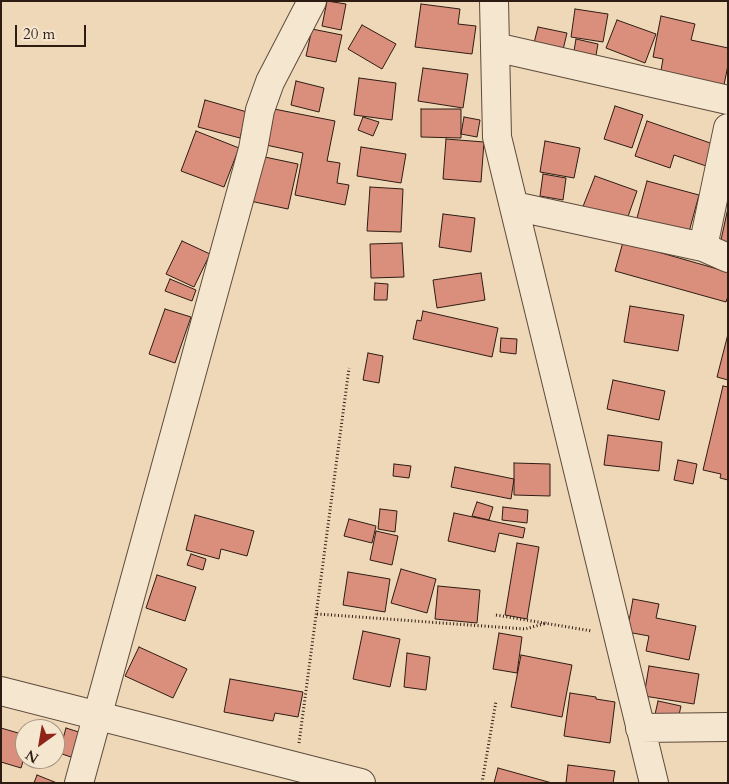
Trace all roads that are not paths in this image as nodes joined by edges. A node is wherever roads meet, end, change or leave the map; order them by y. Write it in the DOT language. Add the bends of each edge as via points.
graph roads {
  1 [pos="312,1"];
  2 [pos="494,1"];
  3 [pos="495,47"];
  4 [pos="728,100"];
  5 [pos="728,128"];
  6 [pos="514,206"];
  7 [pos="703,247"];
  8 [pos="728,258"];
  9 [pos="1,691"];
  10 [pos="98,716"];
  11 [pos="728,727"];
  12 [pos="640,728"];
  13 [pos="331,779"];
  14 [pos="79,783"];
  15 [pos="360,783"];
  16 [pos="654,783"];
  1 -- 10 [label="street" via="270,82 260,110 253,149"];
  2 -- 3 [label="street"];
  3 -- 4 [label="street"];
  3 -- 6 [label="street" via="497,137"];
  5 -- 7 [label="street"];
  6 -- 7 [label="street"];
  6 -- 12 [label="street"];
  7 -- 8 [label="street"];
  9 -- 10 [label="street"];
  10 -- 13 [label="street" via="296,766"];
  10 -- 14 [label="street"];
  11 -- 12 [label="street"];
  12 -- 16 [label="street"];
  13 -- 15 [label="street"];
}
